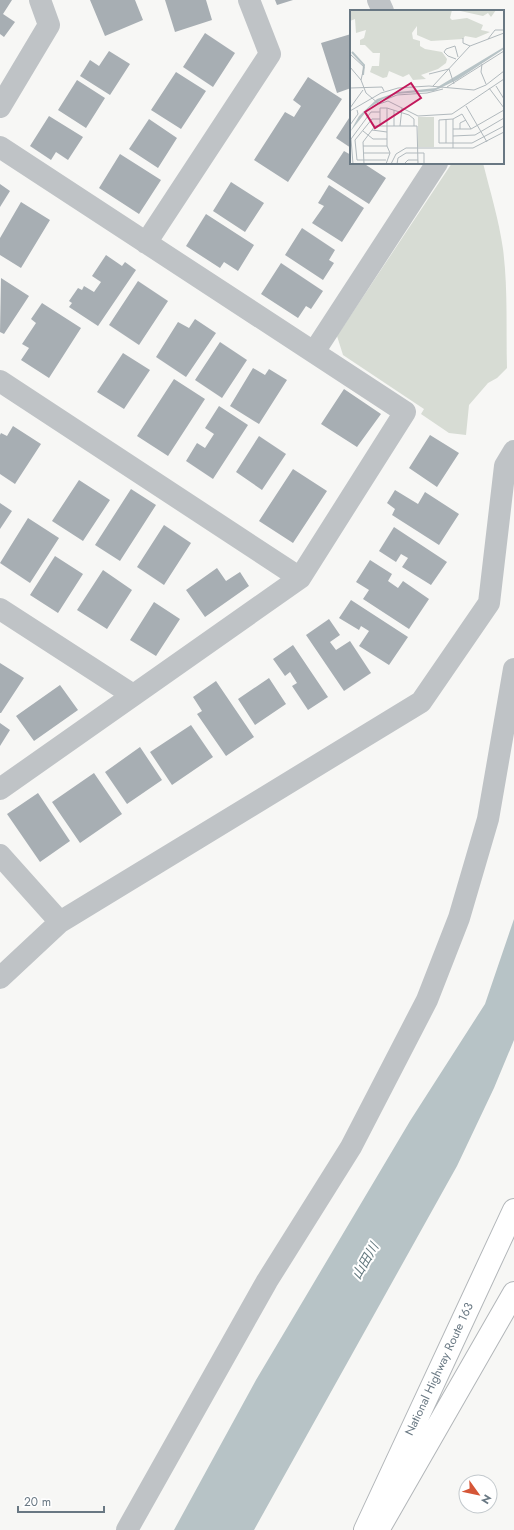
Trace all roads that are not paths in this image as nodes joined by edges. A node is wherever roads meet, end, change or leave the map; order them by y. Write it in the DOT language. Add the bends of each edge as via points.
graph roads {
  1 [pos="40,0"];
  2 [pos="249,0"];
  3 [pos="378,0"];
  4 [pos="383,10"];
  5 [pos="0,107"];
  6 [pos="0,147"];
  7 [pos="436,164"];
  8 [pos="146,243"];
  9 [pos="314,352"];
  10 [pos="0,381"];
  11 [pos="514,451"];
  12 [pos="300,578"];
  13 [pos="0,609"];
  14 [pos="514,669"];
  15 [pos="133,695"];
  16 [pos="0,789"];
  17 [pos="0,854"];
  18 [pos="60,922"];
  19 [pos="0,978"];
  20 [pos="514,1210"];
  21 [pos="514,1294"];
  22 [pos="127,1530"];
  23 [pos="364,1530"];
  24 [pos="378,1530"];
  1 -- 5 [label="street" via="50,25"];
  2 -- 8 [label="street" via="270,54"];
  3 -- 4 [label="street"];
  6 -- 8 [label="street"];
  7 -- 9 [label="street"];
  8 -- 9 [label="street"];
  9 -- 12 [label="street" via="406,412"];
  10 -- 12 [label="street"];
  11 -- 18 [label="street" via="505,466 489,603 421,702"];
  12 -- 15 [label="street"];
  13 -- 15 [label="street"];
  14 -- 22 [label="street" via="486,826 459,918 427,1000 351,1147 267,1281"];
  15 -- 16 [label="street"];
  17 -- 18 [label="street"];
  18 -- 19 [label="street"];
  20 -- 23 [label="highway, National Highway Route 163"];
  21 -- 24 [label="highway, National Highway Route 163"];
}
